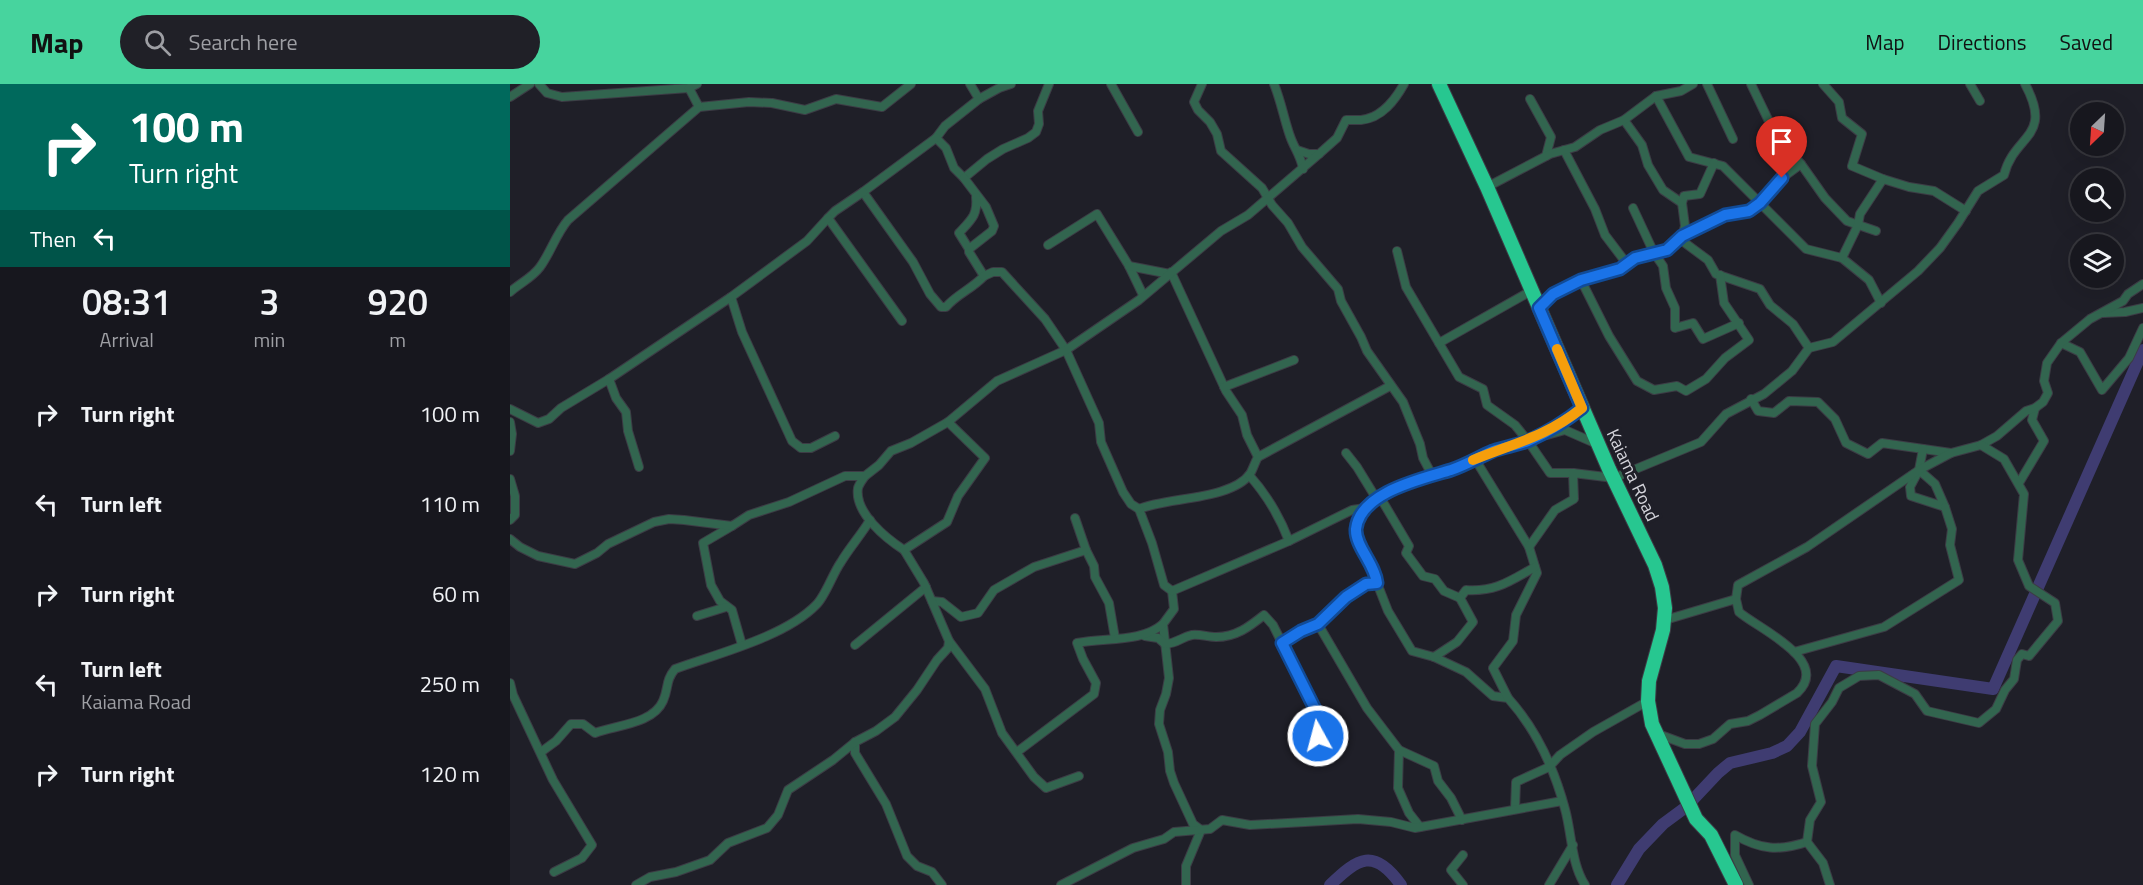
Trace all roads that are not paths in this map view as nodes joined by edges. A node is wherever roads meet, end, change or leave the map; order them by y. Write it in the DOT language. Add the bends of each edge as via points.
graph roads {
  1 [pos="530,84"];
  2 [pos="539,84"];
  3 [pos="697,84"];
  4 [pos="911,84"];
  5 [pos="970,84"];
  6 [pos="1011,84"];
  7 [pos="1049,84"];
  8 [pos="1111,84"];
  9 [pos="1202,84"];
  10 [pos="1404,84"];
  11 [pos="1439,84"];
  12 [pos="1693,84"];
  13 [pos="1707,84"];
  14 [pos="1752,84"];
  15 [pos="1823,84"];
  16 [pos="1970,84"];
  17 [pos="2025,84"];
  18 [pos="1276,85"];
  19 [pos="689,88"];
  20 [pos="1656,96"];
  21 [pos="510,97"];
  22 [pos="979,99"];
  23 [pos="1530,99"];
  24 [pos="1980,101"];
  25 [pos="699,106"];
  26 [pos="1624,120"];
  27 [pos="1138,132"];
  28 [pos="936,138"];
  29 [pos="1733,139"];
  30 [pos="1297,150"];
  31 [pos="1564,150"];
  32 [pos="1319,154"];
  33 [pos="1546,156"];
  34 [pos="1714,163"];
  35 [pos="1801,164"];
  36 [pos="1303,169"];
  37 [pos="964,178"];
  38 [pos="1883,179"];
  39 [pos="1486,187"];
  40 [pos="863,192"];
  41 [pos="976,196"];
  42 [pos="1268,197"];
  43 [pos="1682,203"];
  44 [pos="1760,203"];
  45 [pos="1634,208"];
  46 [pos="1966,211"];
  47 [pos="828,218"];
  48 [pos="1858,225"];
  49 [pos="1876,231"];
  50 [pos="1682,236"];
  51 [pos="1048,245"];
  52 [pos="969,249"];
  53 [pos="1396,250"];
  54 [pos="1654,253"];
  55 [pos="1842,258"];
  56 [pos="1627,264"];
  57 [pos="1130,266"];
  58 [pos="1170,273"];
  59 [pos="1720,275"];
  60 [pos="984,276"];
  61 [pos="1581,280"];
  62 [pos="2143,285"];
  63 [pos="1532,291"];
  64 [pos="510,292"];
  65 [pos="1143,296"];
  66 [pos="731,297"];
  67 [pos="1881,303"];
  68 [pos="1539,308"];
  69 [pos="2143,308"];
  70 [pos="2102,313"];
  71 [pos="902,321"];
  72 [pos="1739,322"];
  73 [pos="2143,328"];
  74 [pos="1439,343"];
  75 [pos="2061,344"];
  76 [pos="1809,348"];
  77 [pos="1066,350"];
  78 [pos="1294,360"];
  79 [pos="609,380"];
  80 [pos="1390,386"];
  81 [pos="1224,387"];
  82 [pos="1751,399"];
  83 [pos="1582,408"];
  84 [pos="2036,408"];
  85 [pos="510,409"];
  86 [pos="510,422"];
  87 [pos="948,422"];
  88 [pos="835,436"];
  89 [pos="1528,441"];
  90 [pos="1599,445"];
  91 [pos="1981,445"];
  92 [pos="1923,449"];
  93 [pos="510,451"];
  94 [pos="1346,453"];
  95 [pos="1951,453"];
  96 [pos="1258,457"];
  97 [pos="1475,459"];
  98 [pos="639,467"];
  99 [pos="1919,470"];
  100 [pos="1573,473"];
  101 [pos="1249,475"];
  102 [pos="1432,475"];
  103 [pos="865,476"];
  104 [pos="1614,478"];
  105 [pos="510,479"];
  106 [pos="2019,483"];
  107 [pos="1378,497"];
  108 [pos="1945,507"];
  109 [pos="1365,508"];
  110 [pos="1139,509"];
  111 [pos="1075,518"];
  112 [pos="510,520"];
  113 [pos="870,520"];
  114 [pos="732,526"];
  115 [pos="510,539"];
  116 [pos="1289,540"];
  117 [pos="1530,547"];
  118 [pos="904,550"];
  119 [pos="1086,550"];
  120 [pos="1535,567"];
  121 [pos="1377,583"];
  122 [pos="926,587"];
  123 [pos="1172,591"];
  124 [pos="1460,598"];
  125 [pos="1736,599"];
  126 [pos="932,601"];
  127 [pos="726,607"];
  128 [pos="697,616"];
  129 [pos="1665,620"];
  130 [pos="1163,624"];
  131 [pos="1318,624"];
  132 [pos="1142,636"];
  133 [pos="1115,638"];
  134 [pos="949,641"];
  135 [pos="1282,643"];
  136 [pos="1165,644"];
  137 [pos="742,645"];
  138 [pos="855,645"];
  139 [pos="1794,652"];
  140 [pos="1434,657"];
  141 [pos="510,683"];
  142 [pos="1508,698"];
  143 [pos="1648,701"];
  144 [pos="1655,734"];
  145 [pos="1318,736"];
  146 [pos="855,742"];
  147 [pos="1399,750"];
  148 [pos="541,752"];
  149 [pos="1017,752"];
  150 [pos="1549,767"];
  151 [pos="1079,776"];
  152 [pos="1562,801"];
  153 [pos="1515,809"];
  154 [pos="1462,820"];
  155 [pos="1420,827"];
  156 [pos="1201,830"];
  157 [pos="1807,842"];
  158 [pos="1573,845"];
  159 [pos="1463,855"];
  160 [pos="554,872"];
  161 [pos="636,885"];
  162 [pos="942,885"];
  163 [pos="1061,885"];
  164 [pos="1186,885"];
  165 [pos="1463,885"];
  166 [pos="1549,885"];
  167 [pos="1585,885"];
  168 [pos="1736,885"];
  169 [pos="1749,885"];
  170 [pos="1830,885"];
  1 -- 21 [label="street"];
  2 -- 19 [label="street" via="547,93 562,97"];
  3 -- 19 [label="street"];
  4 -- 25 [label="street" via="882,107 836,99 804,110 749,102"];
  5 -- 22 [label="street"];
  6 -- 22 [label="street"];
  7 -- 37 [label="street" via="1038,111 1036,132 987,159"];
  8 -- 27 [label="street"];
  9 -- 42 [label="street" via="1194,102 1217,134 1221,152"];
  10 -- 32 [label="street" via="1393,103 1379,113 1367,119 1346,120 1337,138"];
  11 -- 39 [label="highway, Kaiama Road"];
  12 -- 20 [label="street"];
  13 -- 29 [label="street"];
  14 -- 35 [label="street" via="1777,138"];
  15 -- 38 [label="street" via="1839,102 1842,118 1862,134 1852,166"];
  16 -- 24 [label="street"];
  17 -- 46 [label="street" via="2033,99 2036,120 2007,163 2004,175 1978,191"];
  18 -- 30 [label="street"];
  19 -- 25 [label="street"];
  20 -- 26 [label="street"];
  20 -- 34 [label="street" via="1689,157"];
  22 -- 28 [label="street"];
  23 -- 33 [label="street" via="1551,137"];
  25 -- 64 [label="street" via="568,220 540,268"];
  26 -- 31 [label="street"];
  26 -- 43 [label="street" via="1642,145 1648,165 1663,190"];
  28 -- 37 [label="street"];
  28 -- 40 [label="street"];
  30 -- 32 [label="street"];
  30 -- 36 [label="street"];
  31 -- 33 [label="street"];
  31 -- 56 [label="street" via="1605,235"];
  32 -- 36 [label="street"];
  33 -- 39 [label="street"];
  34 -- 43 [label="street" via="1700,194 1684,196"];
  34 -- 44 [label="street" via="1723,166"];
  35 -- 44 [label="street"];
  35 -- 48 [label="street" via="1825,198 1847,221"];
  36 -- 42 [label="street"];
  37 -- 41 [label="street"];
  38 -- 46 [label="street" via="1934,191"];
  38 -- 48 [label="street" via="1860,213"];
  39 -- 63 [label="highway, Kaiama Road"];
  40 -- 47 [label="street"];
  40 -- 60 [label="street" via="941,307"];
  41 -- 52 [label="street" via="975,215 959,233"];
  41 -- 52 [label="street" via="994,226"];
  42 -- 58 [label="street"];
  42 -- 80 [label="street" via="1302,247 1338,289 1366,351"];
  43 -- 50 [label="street"];
  44 -- 50 [label="street" via="1749,211 1725,215"];
  44 -- 55 [label="street" via="1806,249"];
  45 -- 54 [label="street"];
  46 -- 67 [label="street" via="1940,248"];
  47 -- 66 [label="street" via="807,241"];
  47 -- 71 [label="street"];
  48 -- 49 [label="street"];
  48 -- 55 [label="street"];
  50 -- 54 [label="street" via="1667,250"];
  50 -- 59 [label="street" via="1681,240 1708,260"];
  51 -- 57 [label="street" via="1096,213"];
  52 -- 60 [label="street"];
  53 -- 74 [label="street" via="1406,287"];
  54 -- 56 [label="street"];
  54 -- 72 [label="street" via="1663,266 1666,288 1675,308 1675,328 1693,323 1703,339"];
  55 -- 67 [label="street" via="1869,280"];
  56 -- 61 [label="street"];
  57 -- 58 [label="street"];
  57 -- 65 [label="street"];
  58 -- 65 [label="street"];
  58 -- 81 [label="street"];
  59 -- 72 [label="street" via="1724,303"];
  59 -- 76 [label="street" via="1760,290 1770,305 1793,324"];
  60 -- 77 [label="street" via="1002,272"];
  61 -- 68 [label="street" via="1553,294"];
  61 -- 72 [label="street" via="1637,381 1654,390 1677,386 1686,391 1706,379 1749,340"];
  62 -- 70 [label="street"];
  63 -- 68 [label="highway, Kaiama Road"];
  63 -- 74 [label="street"];
  65 -- 77 [label="street"];
  66 -- 79 [label="street"];
  66 -- 88 [label="street" via="742,332 792,441 801,448 811,448"];
  67 -- 76 [label="street" via="1833,342"];
  68 -- 83 [label="highway, Kaiama Road"];
  69 -- 70 [label="street"];
  70 -- 75 [label="street"];
  73 -- 75 [label="street" via="2129,358 2102,390 2080,352"];
  74 -- 89 [label="street" via="1459,377 1483,389 1487,405 1515,425"];
  75 -- 84 [label="street" via="2047,363 2044,381 2048,393"];
  76 -- 82 [label="street" via="1792,371 1764,394"];
  77 -- 87 [label="street" via="997,381"];
  77 -- 110 [label="street" via="1099,423 1101,442 1123,492"];
  78 -- 81 [label="street"];
  79 -- 85 [label="street" via="538,423"];
  79 -- 98 [label="street" via="626,412"];
  80 -- 96 [label="street"];
  80 -- 102 [label="street" via="1412,421 1422,458"];
  81 -- 96 [label="street" via="1242,415"];
  82 -- 92 [label="street" via="1758,411 1774,413 1789,401 1818,402 1835,419 1846,442 1868,454 1882,443"];
  82 -- 104 [label="street" via="1726,414 1701,442"];
  83 -- 89 [label="street"];
  83 -- 90 [label="highway, Kaiama Road"];
  84 -- 91 [label="street" via="2026,411"];
  84 -- 106 [label="street" via="2032,420 2043,441"];
  86 -- 93 [label="street"];
  87 -- 103 [label="street" via="891,451"];
  87 -- 118 [label="street" via="985,458 958,496 947,522"];
  89 -- 90 [label="street" via="1565,430"];
  89 -- 97 [label="street"];
  89 -- 100 [label="street" via="1550,473"];
  90 -- 104 [label="highway, Kaiama Road"];
  91 -- 95 [label="street"];
  91 -- 106 [label="street" via="2004,459"];
  92 -- 95 [label="street"];
  92 -- 99 [label="street"];
  94 -- 107 [label="street"];
  95 -- 99 [label="street"];
  96 -- 101 [label="street"];
  97 -- 102 [label="street"];
  97 -- 117 [label="street"];
  99 -- 108 [label="street" via="1935,484"];
  99 -- 108 [label="street" via="1910,487 1911,496"];
  99 -- 125 [label="street" via="1807,547 1738,585"];
  100 -- 104 [label="street"];
  100 -- 117 [label="street" via="1574,499 1555,510"];
  101 -- 110 [label="street" via="1237,484 1205,495"];
  101 -- 116 [label="street" via="1280,518"];
  102 -- 107 [label="street"];
  103 -- 113 [label="street" via="858,488 860,505"];
  103 -- 114 [label="street" via="845,476 789,502 749,515"];
  104 -- 129 [label="highway, Kaiama Road" via="1655,565 1665,599"];
  105 -- 112 [label="street" via="515,496 515,515"];
  106 -- 157 [label="street" via="2024,494 2018,560 2029,586 2055,603 2058,621 2029,656 2022,654 2017,660 2014,679 1996,709 1980,723 1927,711 1915,694 1879,675 1859,676 1839,688 1815,724 1812,766 1821,802 1810,820"];
  107 -- 109 [label="street"];
  107 -- 124 [label="street" via="1409,546 1406,553 1423,576 1435,579 1444,591"];
  108 -- 139 [label="street" via="1959,580 1884,627"];
  109 -- 116 [label="street" via="1352,510"];
  109 -- 121 [label="street" via="1356,531 1374,567"];
  110 -- 123 [label="street" via="1164,585"];
  111 -- 119 [label="street"];
  113 -- 118 [label="street"];
  113 -- 137 [label="street" via="818,604 780,631"];
  114 -- 115 [label="street" via="669,519 654,522 575,564 538,556"];
  114 -- 127 [label="street" via="704,543 711,585"];
  116 -- 123 [label="street"];
  117 -- 120 [label="street"];
  118 -- 122 [label="street"];
  119 -- 126 [label="street" via="1034,567 993,590 978,613 961,617 942,602"];
  119 -- 133 [label="street" via="1109,603"];
  120 -- 124 [label="street" via="1498,588 1466,590"];
  120 -- 142 [label="street" via="1537,573 1516,615 1513,641 1493,668"];
  121 -- 131 [label="street" via="1366,584 1346,597"];
  121 -- 140 [label="street" via="1412,651"];
  122 -- 126 [label="street"];
  122 -- 138 [label="street"];
  123 -- 130 [label="street" via="1174,609"];
  124 -- 140 [label="street" via="1473,622 1457,642"];
  125 -- 129 [label="street"];
  125 -- 139 [label="street" via="1739,612"];
  126 -- 134 [label="street"];
  127 -- 128 [label="street"];
  127 -- 137 [label="street" via="732,610"];
  129 -- 143 [label="highway, Kaiama Road" via="1651,670"];
  130 -- 132 [label="street"];
  130 -- 136 [label="street"];
  131 -- 135 [label="street"];
  131 -- 147 [label="street" via="1367,708"];
  132 -- 133 [label="street"];
  132 -- 136 [label="street" via="1158,638"];
  133 -- 149 [label="street" via="1077,643 1096,683 1095,694"];
  134 -- 146 [label="street" via="948,648 895,717"];
  134 -- 149 [label="street" via="985,689 1002,733"];
  135 -- 136 [label="street" via="1274,625 1264,615 1240,633 1218,637 1195,634"];
  135 -- 145 [label="street" via="1322,723"];
  136 -- 156 [label="street" via="1169,678 1159,724 1174,783 1193,824"];
  137 -- 148 [label="street" via="675,669 668,676 663,701 644,719 595,733 583,724 571,724"];
  139 -- 144 [label="street" via="1807,678 1802,688 1785,702 1730,724 1713,739 1699,744 1685,744"];
  140 -- 142 [label="street" via="1466,672 1493,696"];
  141 -- 148 [label="street"];
  142 -- 150 [label="street" via="1523,715"];
  143 -- 144 [label="highway, Kaiama Road"];
  143 -- 150 [label="street" via="1593,732"];
  144 -- 168 [label="highway, Kaiama Road" via="1696,819 1711,835"];
  146 -- 161 [label="street" via="788,790 778,815 767,828 728,843 710,860"];
  146 -- 162 [label="street" via="855,753 886,804 907,856 917,866 932,872"];
  147 -- 154 [label="street" via="1434,766 1438,781"];
  147 -- 155 [label="street" via="1398,788"];
  148 -- 160 [label="street" via="592,845 582,858"];
  149 -- 151 [label="street" via="1046,788"];
  150 -- 152 [label="street"];
  150 -- 153 [label="street" via="1516,782"];
  152 -- 153 [label="street"];
  152 -- 158 [label="street"];
  153 -- 154 [label="street"];
  154 -- 155 [label="street"];
  155 -- 156 [label="street" via="1358,819 1250,825 1222,820"];
  156 -- 163 [label="street" via="1174,832 1133,848"];
  156 -- 164 [label="street" via="1186,866"];
  157 -- 169 [label="street" via="1785,849 1752,845 1735,835 1735,855"];
  157 -- 170 [label="street" via="1823,863"];
  158 -- 166 [label="street"];
  158 -- 167 [label="street" via="1576,871"];
  159 -- 165 [label="street" via="1451,870"];
}
